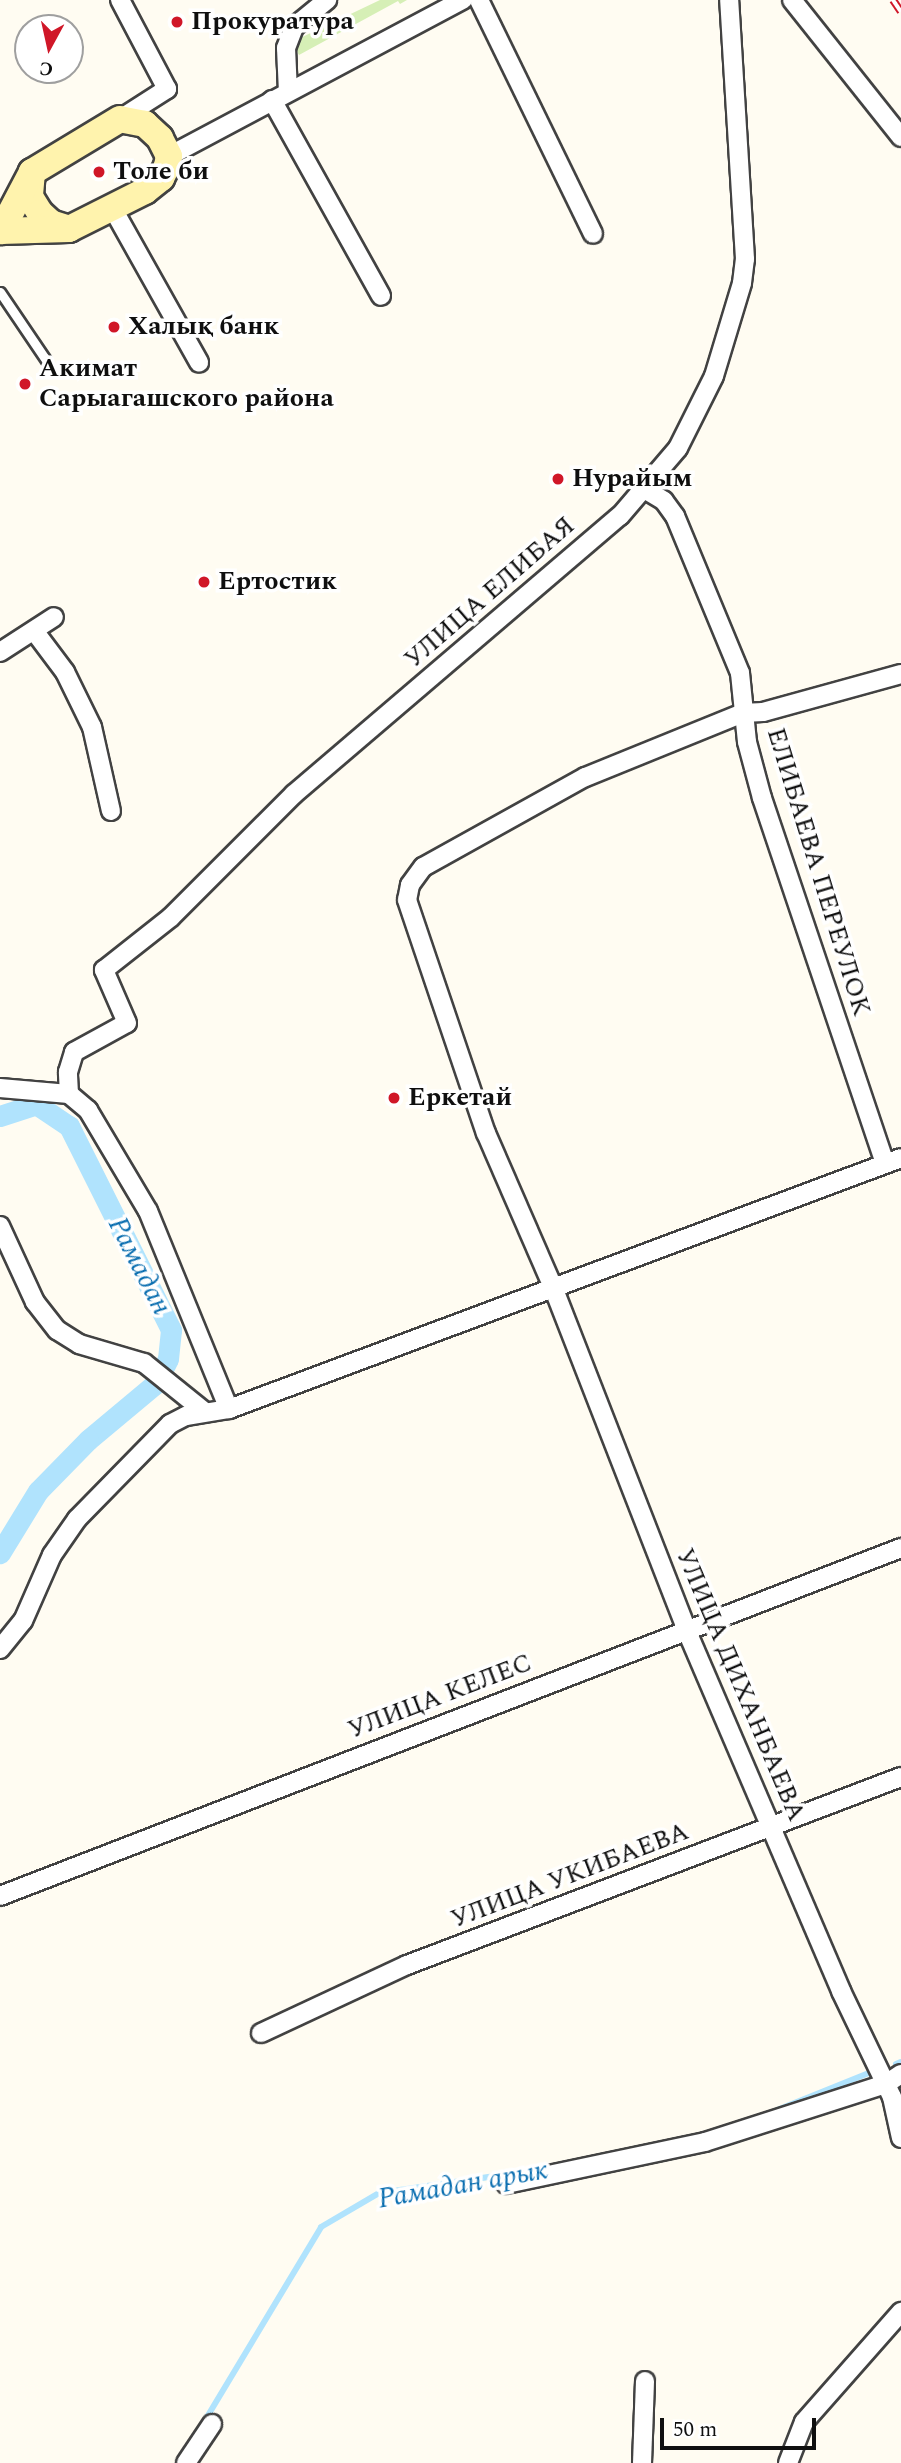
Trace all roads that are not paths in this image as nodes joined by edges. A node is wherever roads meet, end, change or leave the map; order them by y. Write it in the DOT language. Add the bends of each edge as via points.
graph roads {
  1 [pos="120,0"];
  2 [pos="327,0"];
  3 [pos="463,0"];
  4 [pos="479,0"];
  5 [pos="729,0"];
  6 [pos="792,0"];
  7 [pos="280,96"];
  8 [pos="120,119"];
  9 [pos="901,137"];
  10 [pos="169,156"];
  11 [pos="32,172"];
  12 [pos="113,209"];
  13 [pos="69,229"];
  14 [pos="0,231"];
  15 [pos="593,234"];
  16 [pos="0,292"];
  17 [pos="381,296"];
  18 [pos="46,360"];
  19 [pos="198,362"];
  20 [pos="646,490"];
  21 [pos="54,617"];
  22 [pos="35,632"];
  23 [pos="0,652"];
  24 [pos="901,674"];
  25 [pos="743,713"];
  26 [pos="111,811"];
  27 [pos="0,1088"];
  28 [pos="69,1094"];
  29 [pos="893,1160"];
  30 [pos="0,1226"];
  31 [pos="554,1287"];
  32 [pos="229,1409"];
  33 [pos="205,1412"];
  34 [pos="901,1548"];
  35 [pos="686,1629"];
  36 [pos="0,1648"];
  37 [pos="901,1777"];
  38 [pos="771,1828"];
  39 [pos="0,1896"];
  40 [pos="261,2033"];
  41 [pos="893,2085"];
  42 [pos="901,2138"];
  43 [pos="506,2183"];
  44 [pos="901,2312"];
  45 [pos="645,2381"];
  46 [pos="212,2424"];
  47 [pos="186,2463"];
  48 [pos="642,2463"];
  49 [pos="788,2463"];
  1 -- 8 [label="street" via="167,89"];
  2 -- 7 [label="street" via="294,27 286,48"];
  3 -- 7 [label="street"];
  4 -- 15 [label="street"];
  5 -- 20 [label="street, УЛИЦА ЕЛИБАЯ" via="746,238 742,284 699,413"];
  6 -- 9 [label="street"];
  7 -- 10 [label="street"];
  7 -- 17 [label="street"];
  8 -- 10 [label="street" via="145,124 160,138"];
  8 -- 11 [label="street"];
  10 -- 12 [label="street" via="153,186"];
  11 -- 13 [label="street" via="30,197 40,213"];
  11 -- 14 [label="street"];
  12 -- 13 [label="street"];
  12 -- 19 [label="street"];
  13 -- 14 [label="street"];
  16 -- 18 [label="lane"];
  20 -- 25 [label="street, ЕЛИБАЕВА ПЕРЕУЛОК" via="664,501 686,539 740,673"];
  20 -- 28 [label="street, УЛИЦА ЕЛИБАЯ" via="294,794 171,917 104,970 127,1023 74,1052 68,1072"];
  21 -- 22 [label="street"];
  22 -- 23 [label="street"];
  22 -- 26 [label="street" via="65,672 92,727"];
  24 -- 25 [label="street" via="763,712"];
  25 -- 29 [label="street, ЕЛИБАЕВА ПЕРЕУЛОК" via="762,798"];
  25 -- 31 [label="street, УЛИЦА ДИХАНБАЕВА" via="585,777 435,861 416,875 407,900 486,1133"];
  27 -- 28 [label="street"];
  28 -- 32 [label="street" via="88,1110 148,1211"];
  29 -- 31 [label="street"];
  30 -- 33 [label="street" via="35,1302 57,1330 79,1344 144,1363"];
  31 -- 32 [label="street"];
  31 -- 35 [label="street, УЛИЦА ДИХАНБАЕВА"];
  32 -- 33 [label="street"];
  33 -- 36 [label="street" via="170,1424 149,1441 77,1519 52,1555 23,1621"];
  34 -- 35 [label="street, УЛИЦА КЕЛЕС"];
  35 -- 38 [label="street, УЛИЦА ДИХАНБАЕВА"];
  35 -- 39 [label="street, УЛИЦА КЕЛЕС"];
  37 -- 38 [label="street, УЛИЦА УКИБАЕВА"];
  38 -- 40 [label="street, УЛИЦА УКИБАЕВА" via="407,1965"];
  38 -- 41 [label="street, УЛИЦА ДИХАНБАЕВА" via="841,1991"];
  41 -- 42 [label="street, УЛИЦА ДИХАНБАЕВА"];
  41 -- 43 [label="street" via="705,2143"];
  44 -- 49 [label="street" via="804,2422"];
  45 -- 48 [label="street"];
  46 -- 47 [label="street"];
}
